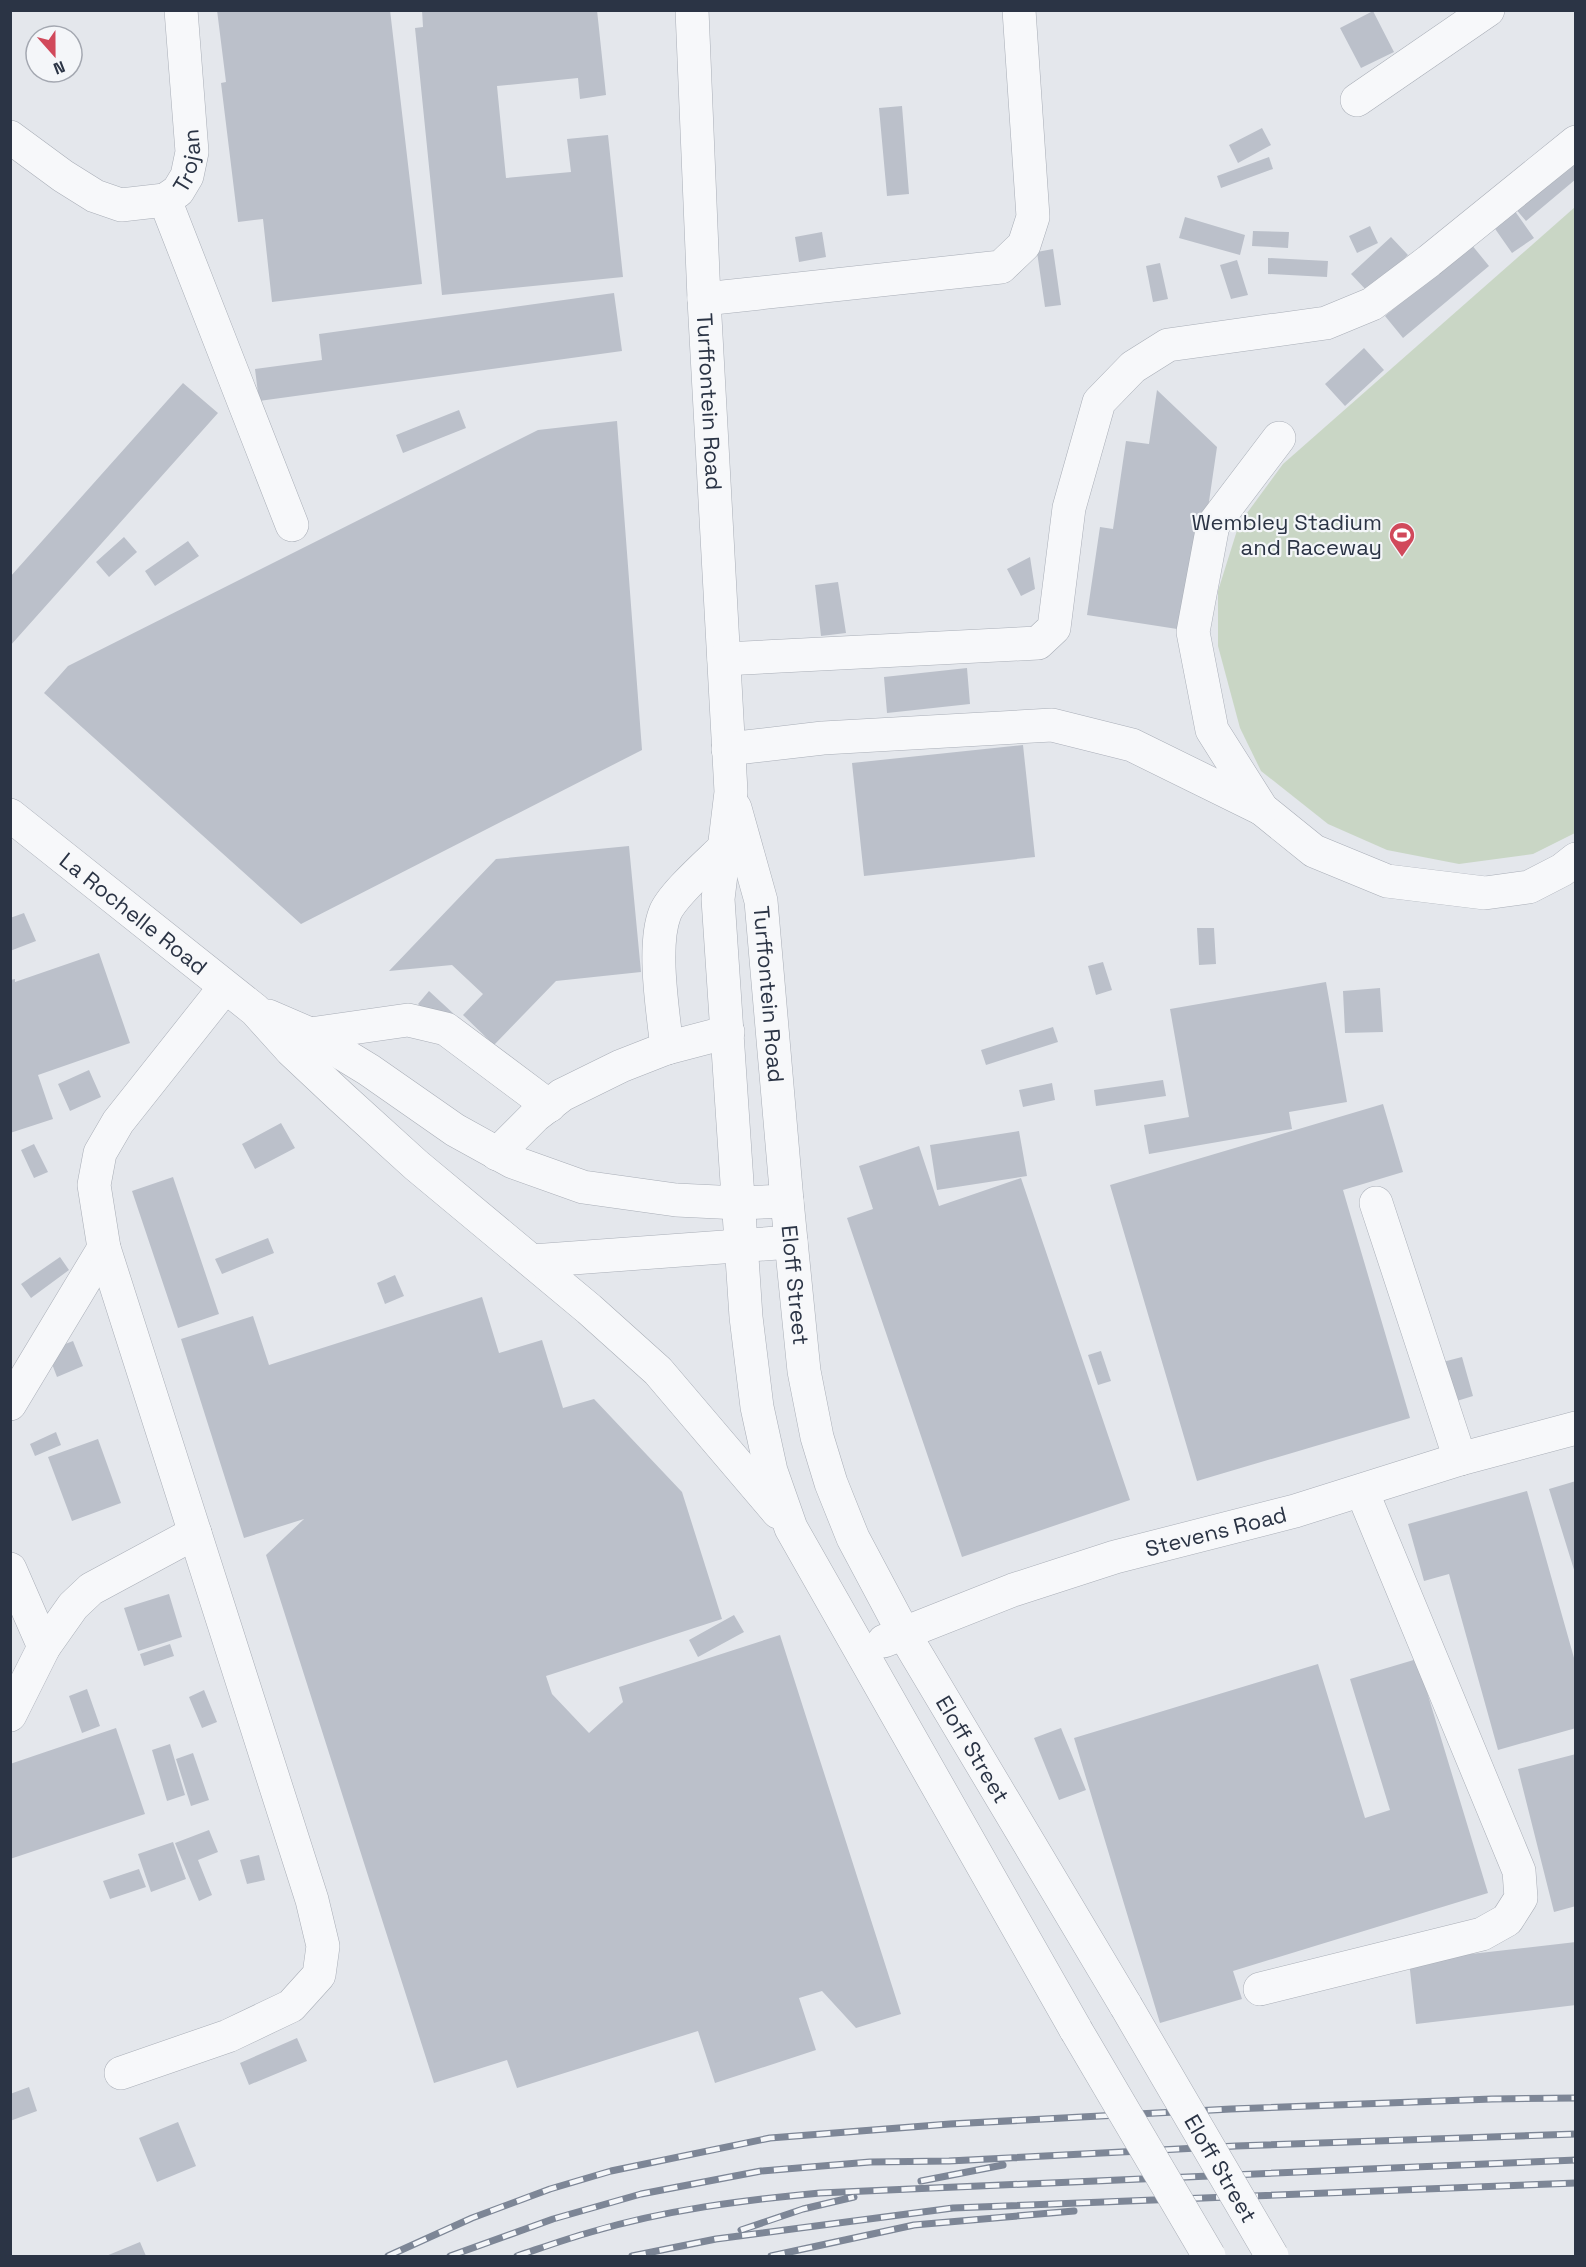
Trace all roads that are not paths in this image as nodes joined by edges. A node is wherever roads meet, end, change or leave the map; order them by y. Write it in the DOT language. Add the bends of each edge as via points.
graph roads {
  1 [pos="181,10"];
  2 [pos="692,10"];
  3 [pos="1018,10"];
  4 [pos="1488,10"];
  5 [pos="1357,100"];
  6 [pos="10,137"];
  7 [pos="1575,142"];
  8 [pos="165,200"];
  9 [pos="704,299"];
  10 [pos="1279,438"];
  11 [pos="292,525"];
  12 [pos="724,659"];
  13 [pos="728,749"];
  14 [pos="731,792"];
  15 [pos="1262,809"];
  16 [pos="10,815"];
  17 [pos="725,847"];
  18 [pos="1575,859"];
  19 [pos="225,987"];
  20 [pos="255,1010"];
  21 [pos="728,1032"];
  22 [pos="310,1034"];
  23 [pos="667,1048"];
  24 [pos="549,1106"];
  25 [pos="497,1154"];
  26 [pos="787,1201"];
  27 [pos="739,1203"];
  28 [pos="1376,1203"];
  29 [pos="791,1242"];
  30 [pos="742,1245"];
  31 [pos="104,1248"];
  32 [pos="532,1261"];
  33 [pos="10,1404"];
  34 [pos="1575,1428"];
  35 [pos="1460,1459"];
  36 [pos="1362,1491"];
  37 [pos="791,1528"];
  38 [pos="195,1533"];
  39 [pos="10,1569"];
  40 [pos="903,1632"];
  41 [pos="44,1647"];
  42 [pos="862,1651"];
  43 [pos="10,1715"];
  44 [pos="1260,1989"];
  45 [pos="121,2073"];
  46 [pos="1209,2256"];
  47 [pos="1272,2256"];
  1 -- 8 [label="street, Trojan" via="192,152 187,176 178,191"];
  2 -- 9 [label="street, Turffontein Road"];
  3 -- 9 [label="street" via="1033,218 1024,245 1001,267"];
  4 -- 5 [label="street"];
  6 -- 8 [label="street, Trojan" via="95,196 121,205"];
  7 -- 12 [label="street" via="1372,304 1326,323 1168,345 1133,367 1099,402 1069,508 1054,628 1038,643"];
  8 -- 11 [label="street"];
  9 -- 12 [label="street, Turffontein Road"];
  10 -- 15 [label="street" via="1214,525 1193,632 1212,730"];
  12 -- 13 [label="street, Turffontein Road"];
  13 -- 14 [label="street, Turffontein Road"];
  13 -- 15 [label="street" via="823,738 1052,725 1132,745"];
  14 -- 17 [label="street, Turffontein Road"];
  14 -- 26 [label="street, Turffontein Road" via="761,901"];
  15 -- 18 [label="street" via="1314,851 1387,881 1485,893 1529,887"];
  16 -- 19 [label="street, La Rochelle Road"];
  17 -- 21 [label="street, Turffontein Road" via="718,899"];
  17 -- 23 [label="street" via="665,912 659,981"];
  19 -- 20 [label="street, La Rochelle Road"];
  19 -- 31 [label="street" via="117,1122 100,1153 94,1185"];
  20 -- 22 [label="street"];
  20 -- 32 [label="street" via="339,1096"];
  21 -- 23 [label="street"];
  21 -- 27 [label="street, Turffontein Road"];
  22 -- 24 [label="street" via="408,1020 446,1029"];
  22 -- 25 [label="street"];
  23 -- 24 [label="street" via="562,1095"];
  24 -- 25 [label="street"];
  25 -- 27 [label="street" via="583,1187 676,1200"];
  26 -- 27 [label="street"];
  26 -- 29 [label="street, Eloff Street"];
  27 -- 30 [label="street, Eloff Street"];
  28 -- 35 [label="street"];
  29 -- 30 [label="street"];
  29 -- 40 [label="street, Eloff Street" via="804,1371 817,1437 853,1538"];
  30 -- 32 [label="street"];
  30 -- 37 [label="street, Eloff Street" via="757,1407 771,1471"];
  31 -- 33 [label="street"];
  31 -- 38 [label="street"];
  32 -- 37 [label="street" via="658,1371"];
  34 -- 35 [label="street, Stevens Road"];
  35 -- 36 [label="street, Stevens Road"];
  36 -- 40 [label="street, Stevens Road" via="1115,1557"];
  36 -- 44 [label="street" via="1520,1872 1521,1898 1507,1920 1482,1934"];
  37 -- 42 [label="street, Eloff Street"];
  38 -- 41 [label="street" via="91,1590 73,1606"];
  38 -- 45 [label="street" via="312,1900 323,1946 319,1975 291,2006 228,2036"];
  39 -- 41 [label="street"];
  40 -- 42 [label="street, Stevens Road"];
  40 -- 47 [label="street, Eloff Street, bridge"];
  41 -- 43 [label="street"];
  42 -- 46 [label="street, Eloff Street, bridge"];
}
